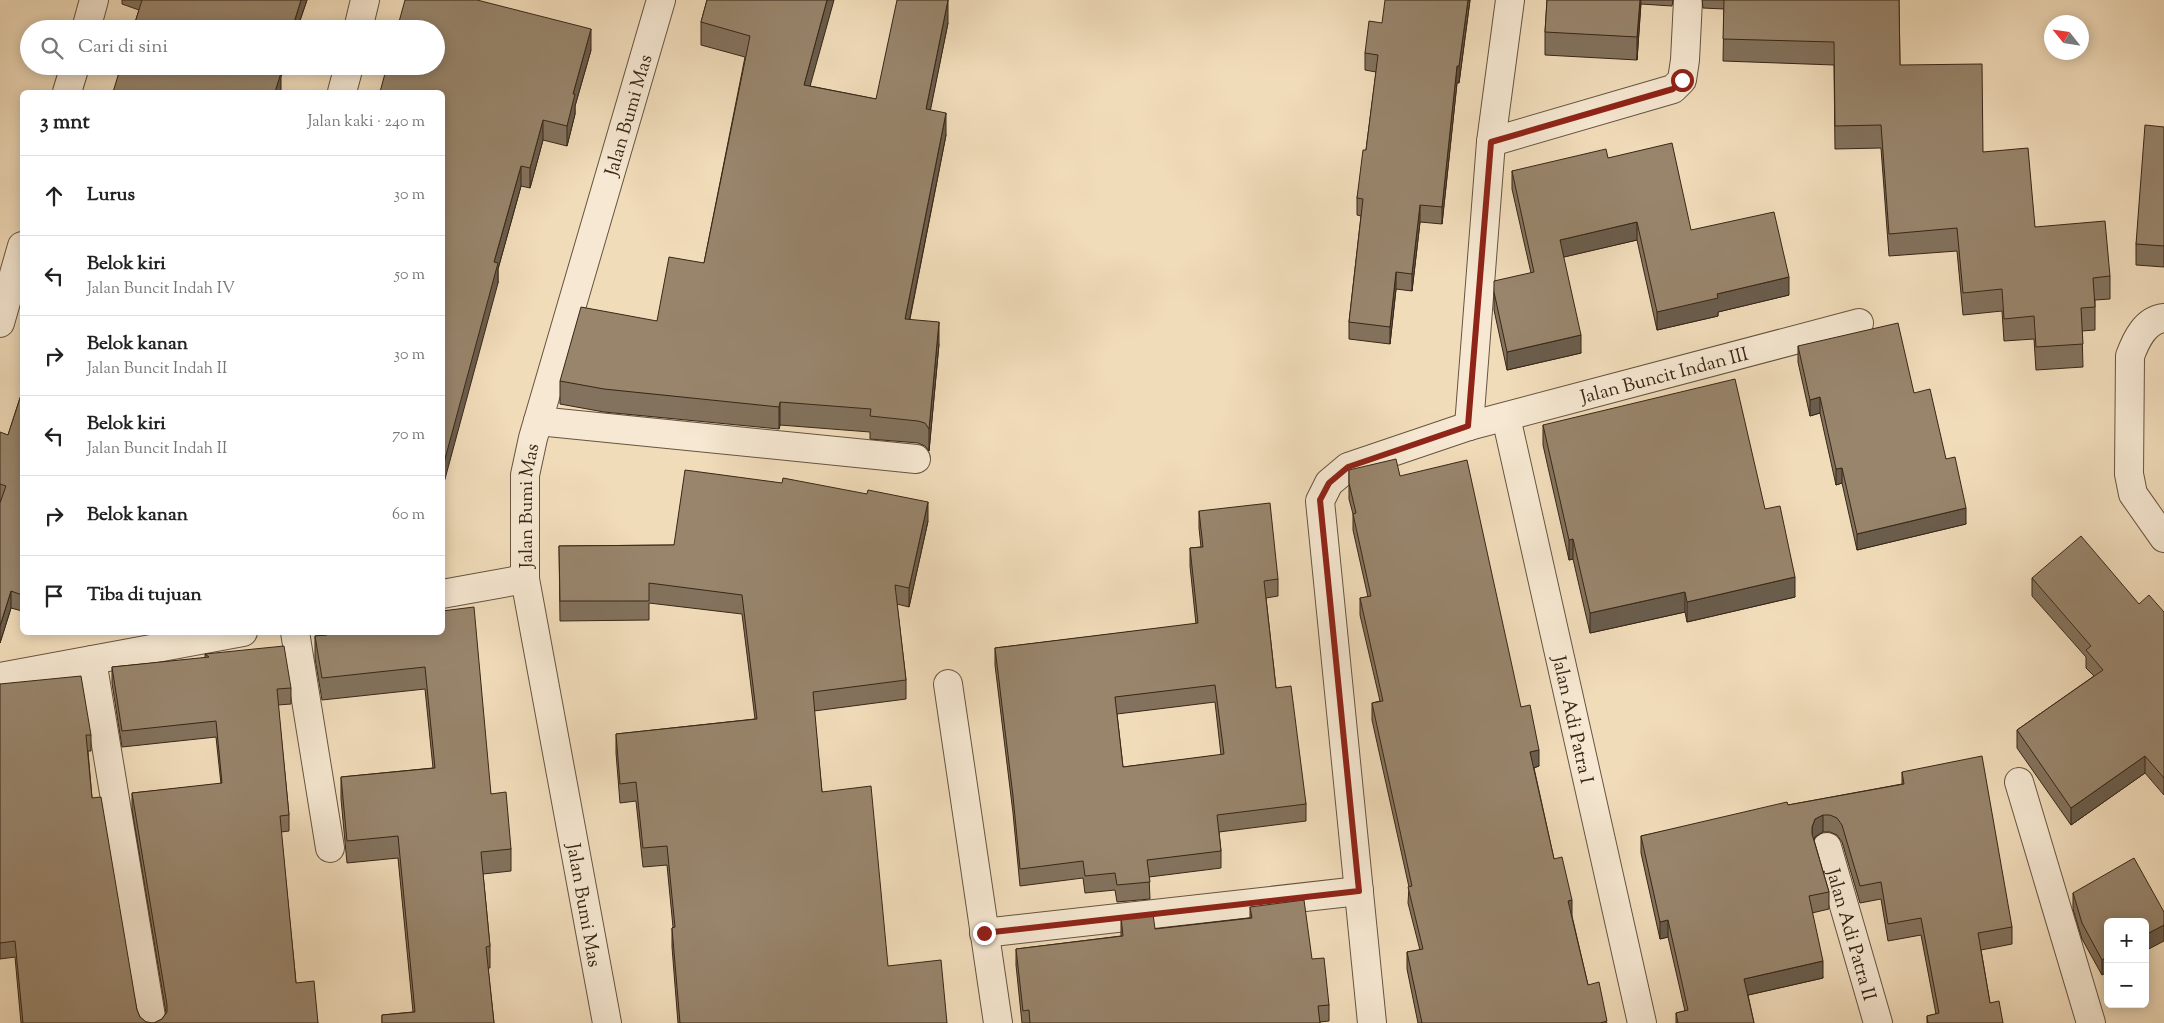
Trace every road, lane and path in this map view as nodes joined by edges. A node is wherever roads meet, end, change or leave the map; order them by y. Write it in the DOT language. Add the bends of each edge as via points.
graph roads {
  1 [pos="94,0"];
  2 [pos="365,0"];
  3 [pos="660,0"];
  4 [pos="1510,0"];
  5 [pos="1688,0"];
  6 [pos="88,20"];
  7 [pos="360,20"];
  8 [pos="72,75"];
  9 [pos="347,75"];
  10 [pos="68,90"];
  11 [pos="343,90"];
  12 [pos="1491,142"];
  13 [pos="20,253"];
  14 [pos="2164,318"];
  15 [pos="0,323"];
  16 [pos="1858,323"];
  17 [pos="1506,416"];
  18 [pos="538,421"];
  19 [pos="1468,426"];
  20 [pos="916,459"];
  21 [pos="2164,538"];
  22 [pos="525,578"];
  23 [pos="445,593"];
  24 [pos="295,635"];
  25 [pos="205,636"];
  26 [pos="92,660"];
  27 [pos="0,677"];
  28 [pos="948,684"];
  29 [pos="2019,782"];
  30 [pos="1827,847"];
  31 [pos="330,848"];
  32 [pos="1359,891"];
  33 [pos="984,933"];
  34 [pos="152,1023"];
  35 [pos="607,1023"];
  36 [pos="998,1023"];
  37 [pos="1372,1023"];
  38 [pos="1642,1023"];
  39 [pos="1878,1023"];
  40 [pos="2091,1023"];
  1 -- 6 [label="street"];
  2 -- 7 [label="street"];
  3 -- 18 [label="street, Jalan Bumi Mas"];
  4 -- 12 [label="street"];
  5 -- 12 [label="street" via="1682,80 1673,89"];
  8 -- 10 [label="street"];
  9 -- 11 [label="street"];
  12 -- 19 [label="street"];
  13 -- 15 [label="street"];
  14 -- 21 [label="street" via="2147,326 2137,338 2130,356 2129,474 2133,494"];
  16 -- 17 [label="street, Jalan Buncit Indan III"];
  17 -- 19 [label="street, Jalan Buncit Indan III"];
  17 -- 38 [label="street, Jalan Adi Patra I"];
  18 -- 20 [label="street"];
  18 -- 22 [label="street, Jalan Bumi Mas" via="524,475"];
  19 -- 32 [label="street, Jalan Buncit Indan III" via="1348,467 1329,483 1320,500"];
  22 -- 23 [label="street"];
  22 -- 35 [label="street, Jalan Bumi Mas"];
  24 -- 31 [label="street"];
  25 -- 26 [label="street"];
  26 -- 27 [label="street"];
  26 -- 34 [label="street"];
  28 -- 33 [label="street"];
  29 -- 40 [label="street"];
  30 -- 39 [label="street, Jalan Adi Patra II"];
  32 -- 33 [label="street"];
  32 -- 37 [label="street, Jalan Buncit Indan III"];
  33 -- 36 [label="street"];
}
